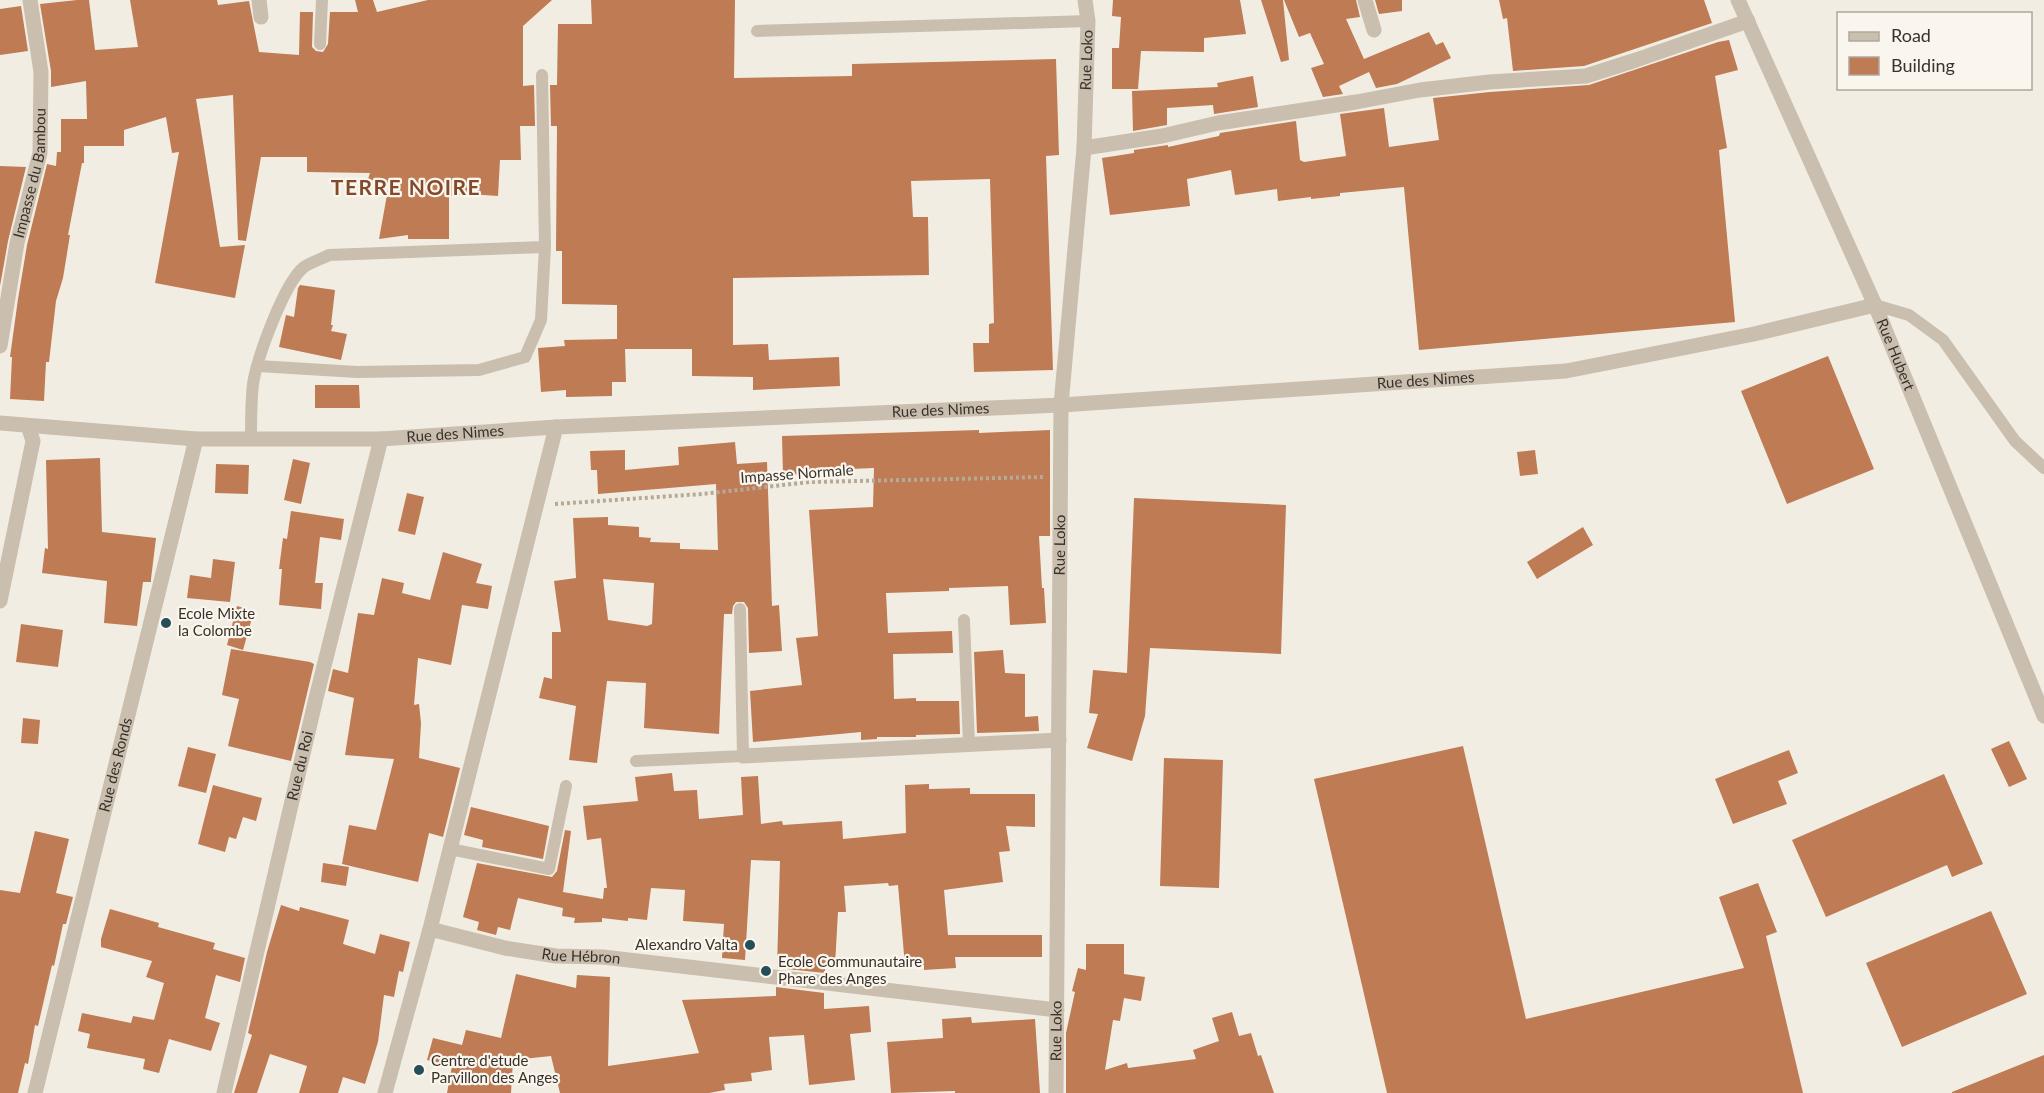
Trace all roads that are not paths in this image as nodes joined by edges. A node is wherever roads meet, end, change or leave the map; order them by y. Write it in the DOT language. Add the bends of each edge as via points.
graph roads {
  1 [pos="30,0"];
  2 [pos="259,0"];
  3 [pos="322,0"];
  4 [pos="1085,0"];
  5 [pos="1365,0"];
  6 [pos="1738,0"];
  7 [pos="261,17"];
  8 [pos="1088,21"];
  9 [pos="1748,21"];
  10 [pos="1374,30"];
  11 [pos="758,31"];
  12 [pos="320,44"];
  13 [pos="542,75"];
  14 [pos="1084,148"];
  15 [pos="545,247"];
  16 [pos="1875,305"];
  17 [pos="0,346"];
  18 [pos="258,366"];
  19 [pos="1061,405"];
  20 [pos="0,423"];
  21 [pos="28,426"];
  22 [pos="556,427"];
  23 [pos="196,438"];
  24 [pos="251,439"];
  25 [pos="381,440"];
  26 [pos="2044,468"];
  27 [pos="0,601"];
  28 [pos="740,609"];
  29 [pos="964,620"];
  30 [pos="2044,716"];
  31 [pos="1059,740"];
  32 [pos="969,744"];
  33 [pos="743,756"];
  34 [pos="636,761"];
  35 [pos="566,786"];
  36 [pos="450,849"];
  37 [pos="430,929"];
  38 [pos="1057,1010"];
  39 [pos="36,1093"];
  40 [pos="224,1093"];
  41 [pos="385,1093"];
  42 [pos="1056,1093"];
  1 -- 17 [label="street, Impasse du Bambou" via="41,72 40,153 17,243"];
  2 -- 7 [label="street"];
  3 -- 12 [label="lane"];
  4 -- 8 [label="street, Rue Loko"];
  5 -- 10 [label="street"];
  6 -- 9 [label="street, Rue Hubert"];
  8 -- 11 [label="lane"];
  8 -- 14 [label="street, Rue Loko"];
  9 -- 14 [label="street" via="1586,76 1420,90"];
  9 -- 16 [label="street, Rue Hubert"];
  13 -- 15 [label="lane"];
  14 -- 19 [label="street, Rue Loko"];
  15 -- 18 [label="lane" via="329,255 304,267 284,294"];
  15 -- 18 [label="lane" via="541,320 525,357 479,370 357,372"];
  16 -- 19 [label="street, Rue des Nimes" via="1754,334 1566,371"];
  16 -- 26 [label="lane" via="1909,315 1943,340 2015,441"];
  16 -- 30 [label="street, Rue Hubert"];
  18 -- 24 [label="lane" via="250,409"];
  19 -- 22 [label="street, Rue des Nimes"];
  19 -- 31 [label="street, Rue Loko"];
  20 -- 21 [label="street, Rue des Nimes"];
  21 -- 23 [label="street, Rue des Nimes"];
  21 -- 27 [label="street" via="33,441"];
  22 -- 25 [label="street, Rue des Nimes"];
  22 -- 36 [label="street"];
  23 -- 24 [label="street, Rue des Nimes"];
  23 -- 39 [label="street, Rue des Ronds"];
  24 -- 25 [label="street, Rue des Nimes"];
  25 -- 40 [label="street, Rue du Roi"];
  28 -- 33 [label="lane"];
  29 -- 32 [label="lane"];
  31 -- 32 [label="street"];
  31 -- 38 [label="street, Rue Loko"];
  32 -- 33 [label="street"];
  33 -- 34 [label="lane"];
  35 -- 36 [label="lane" via="549,869"];
  36 -- 37 [label="street"];
  37 -- 38 [label="street, Rue Hébron" via="556,956 603,957"];
  37 -- 41 [label="street"];
  38 -- 42 [label="street, Rue Loko"];
}
